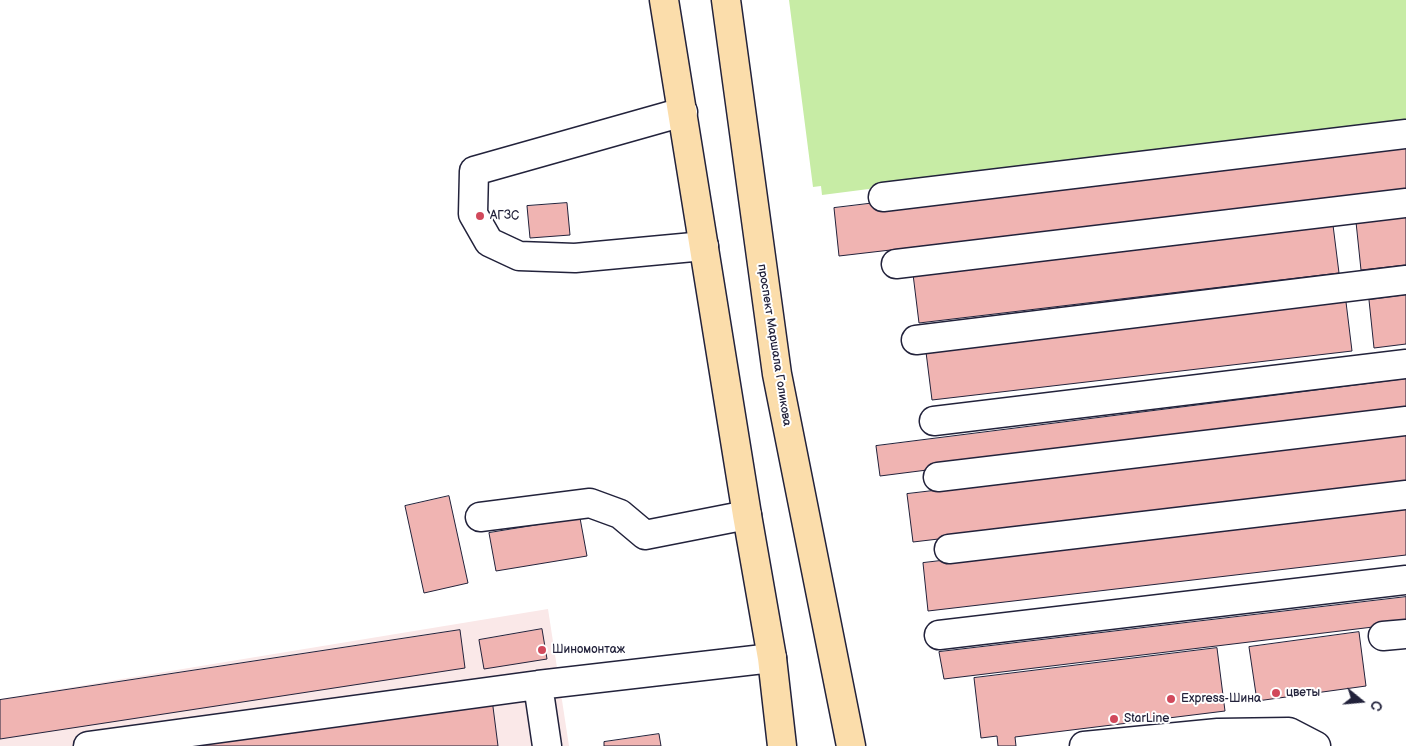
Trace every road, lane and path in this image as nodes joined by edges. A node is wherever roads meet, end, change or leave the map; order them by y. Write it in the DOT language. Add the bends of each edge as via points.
graph roads {
  1 [pos="664,0"];
  2 [pos="726,0"];
  3 [pos="683,112"];
  4 [pos="1406,134"];
  5 [pos="883,197"];
  6 [pos="1406,203"];
  7 [pos="704,246"];
  8 [pos="896,264"];
  9 [pos="1406,280"];
  10 [pos="916,340"];
  11 [pos="1406,364"];
  12 [pos="934,421"];
  13 [pos="1406,421"];
  14 [pos="938,477"];
  15 [pos="1406,495"];
  16 [pos="747,515"];
  17 [pos="480,517"];
  18 [pos="949,549"];
  19 [pos="1406,580"];
  20 [pos="939,635"];
  21 [pos="772,658"];
  22 [pos="538,685"];
  23 [pos="88,746"];
  24 [pos="547,746"];
  25 [pos="782,746"];
  26 [pos="851,746"];
  27 [pos="1084,746"];
  28 [pos="1316,746"];
  1 -- 3 [label="main road"];
  2 -- 26 [label="main road, проспект Маршала Голикова" via="776,374"];
  3 -- 7 [label="main road"];
  3 -- 7 [label="lane" via="474,171 473,214 489,242 519,256 575,258"];
  4 -- 5 [label="lane"];
  6 -- 8 [label="lane"];
  7 -- 16 [label="main road"];
  9 -- 10 [label="lane"];
  11 -- 12 [label="lane"];
  13 -- 14 [label="lane"];
  15 -- 18 [label="lane"];
  16 -- 17 [label="lane" via="645,535 620,514 590,503"];
  16 -- 21 [label="main road"];
  19 -- 20 [label="lane"];
  21 -- 22 [label="lane"];
  21 -- 25 [label="main road"];
  22 -- 23 [label="lane"];
  22 -- 24 [label="lane"];
  27 -- 28 [label="lane" via="1218,733 1290,732"];
}
